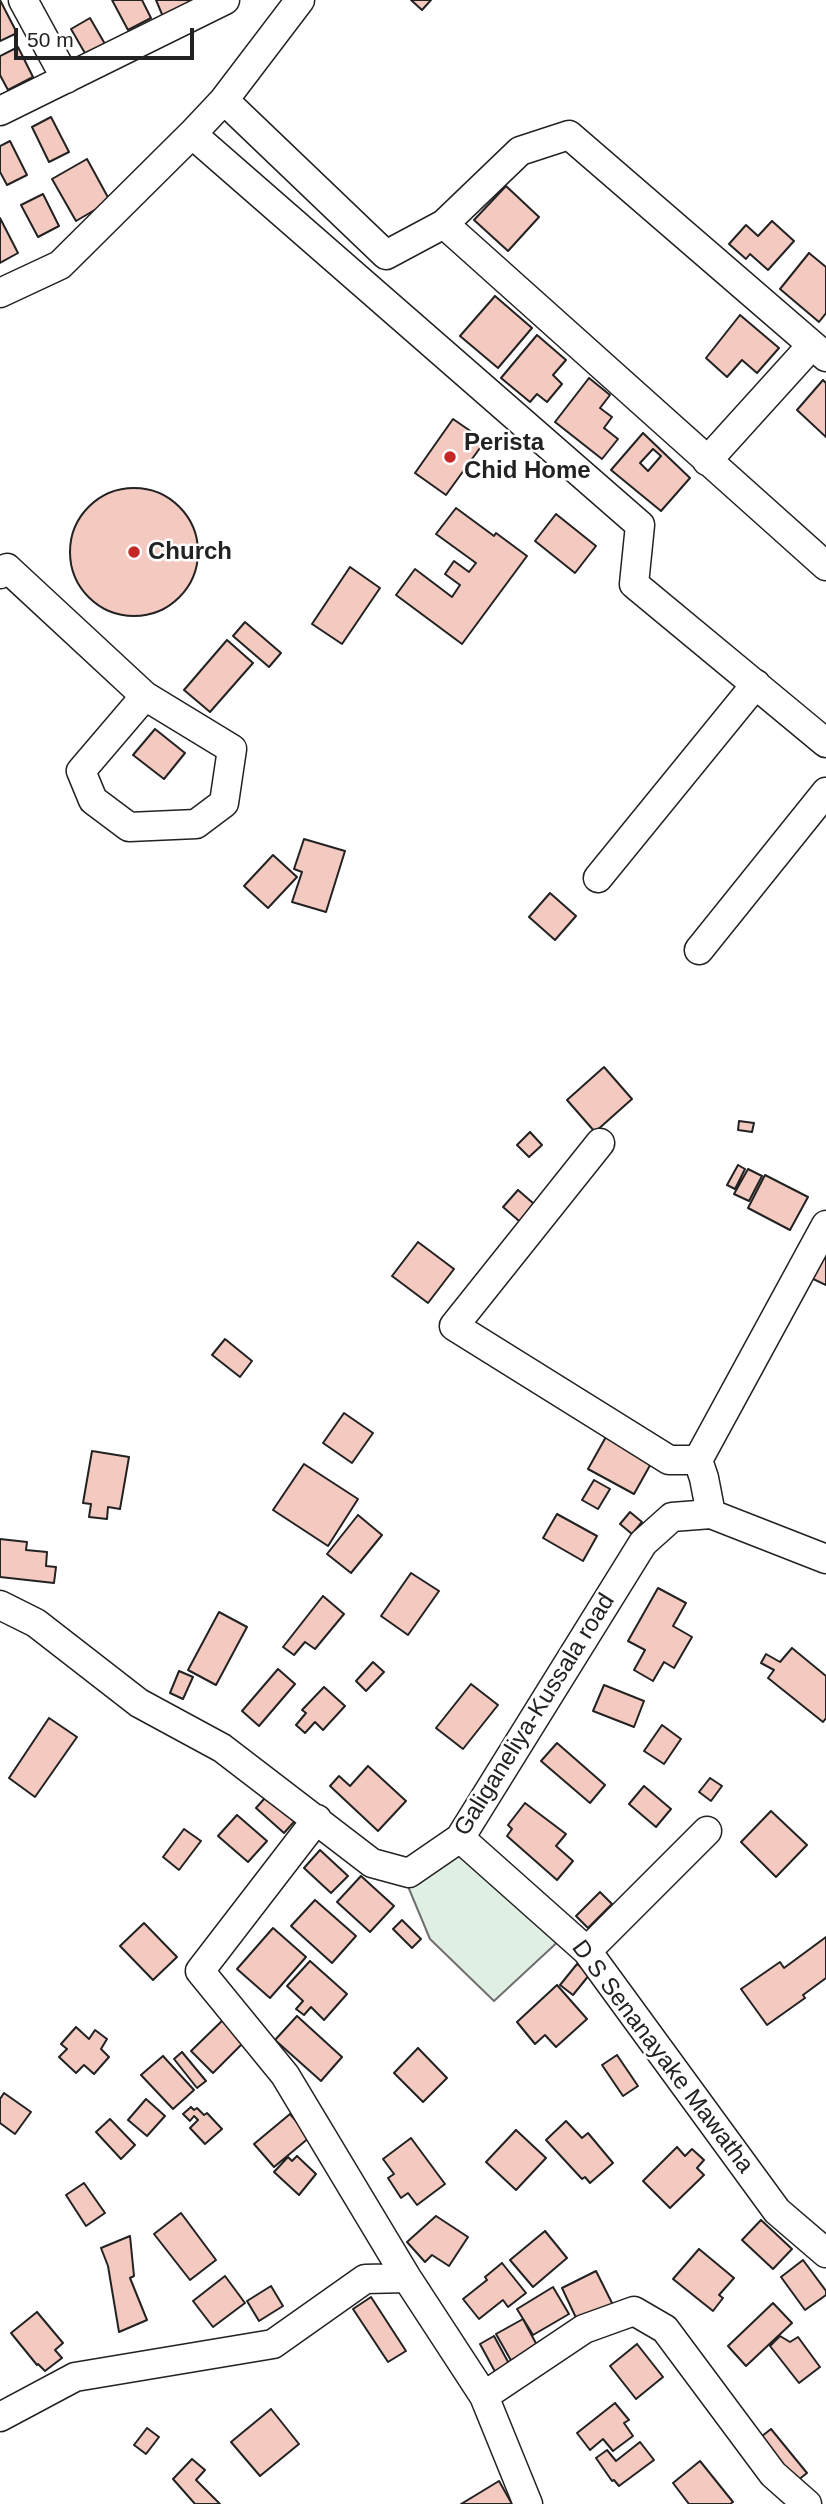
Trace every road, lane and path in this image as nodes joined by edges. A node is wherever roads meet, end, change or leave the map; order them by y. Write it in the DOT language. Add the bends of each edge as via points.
graph roads {
  1 [pos="23,0"];
  2 [pos="225,0"];
  3 [pos="300,0"];
  4 [pos="66,79"];
  5 [pos="224,100"];
  6 [pos="0,111"];
  7 [pos="192,134"];
  8 [pos="444,224"];
  9 [pos="0,293"];
  10 [pos="819,351"];
  11 [pos="708,461"];
  12 [pos="826,566"];
  13 [pos="0,574"];
  14 [pos="756,684"];
  15 [pos="145,696"];
  16 [pos="826,743"];
  17 [pos="826,792"];
  18 [pos="598,878"];
  19 [pos="699,950"];
  20 [pos="600,1143"];
  21 [pos="826,1225"];
  22 [pos="698,1460"];
  23 [pos="711,1514"];
  24 [pos="826,1559"];
  25 [pos="0,1605"];
  26 [pos="317,1819"];
  27 [pos="707,1831"];
  28 [pos="460,1838"];
  29 [pos="587,1951"];
  30 [pos="826,2253"];
  31 [pos="407,2278"];
  32 [pos="484,2396"];
  33 [pos="0,2417"];
  34 [pos="528,2504"];
  35 [pos="807,2504"];
  1 -- 4 [label="street"];
  2 -- 4 [label="street"];
  3 -- 5 [label="street"];
  4 -- 6 [label="street"];
  5 -- 7 [label="street"];
  5 -- 8 [label="street" via="386,255"];
  7 -- 9 [label="street" via="60,265"];
  7 -- 14 [label="street" via="640,525 634,584"];
  8 -- 10 [label="street" via="520,151 569,135"];
  8 -- 11 [label="street"];
  10 -- 11 [label="street"];
  11 -- 12 [label="street"];
  13 -- 15 [label="street" via="7,568"];
  14 -- 16 [label="street"];
  14 -- 18 [label="street"];
  15 -- 15 [label="street" via="81,771 93,800 129,827 196,824 224,803 232,749"];
  17 -- 19 [label="street"];
  20 -- 22 [label="street" via="454,1326 669,1460"];
  21 -- 22 [label="street"];
  22 -- 23 [label="street"];
  23 -- 24 [label="street, Galiganeliya-Kussala road"];
  23 -- 28 [label="street, Galiganeliya-Kussala road" via="672,1517 643,1544"];
  25 -- 26 [label="street, Galiganeliya-Kussala road" via="36,1623 139,1703 222,1748"];
  26 -- 28 [label="street, Galiganeliya-Kussala road" via="372,1863 410,1873"];
  26 -- 31 [label="street" via="200,1971 285,2075"];
  27 -- 29 [label="street"];
  28 -- 29 [label="street, D S Senanayake Mawatha"];
  29 -- 30 [label="street, D S Senanayake Mawatha" via="777,2210"];
  31 -- 32 [label="street"];
  31 -- 33 [label="street" via="365,2278 273,2344 75,2377"];
  32 -- 34 [label="street"];
  32 -- 35 [label="street" via="584,2329 634,2311 665,2329 773,2474"];
}
